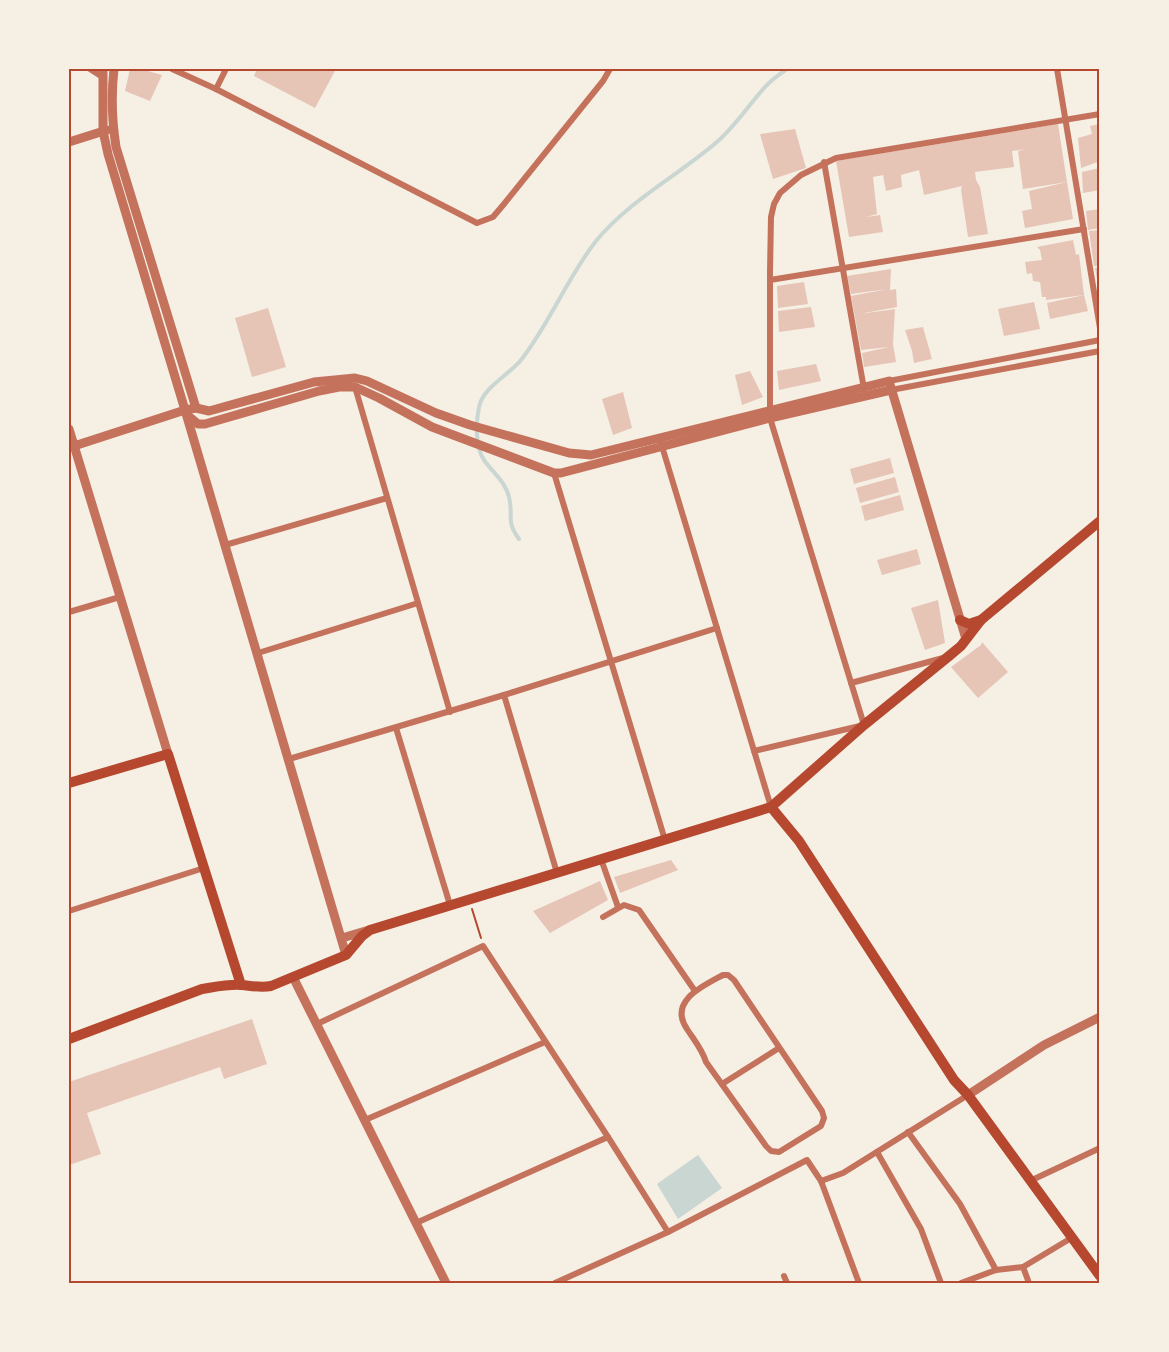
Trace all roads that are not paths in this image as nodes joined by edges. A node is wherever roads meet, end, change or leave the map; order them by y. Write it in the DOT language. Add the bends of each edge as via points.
graph roads {
  1 [pos="90,69"];
  2 [pos="172,69"];
  3 [pos="226,69"];
  4 [pos="610,69"];
  5 [pos="1057,69"];
  6 [pos="113,73"];
  7 [pos="102,74"];
  8 [pos="216,89"];
  9 [pos="1100,114"];
  10 [pos="1066,119"];
  11 [pos="113,129"];
  12 [pos="103,131"];
  13 [pos="69,142"];
  14 [pos="824,162"];
  15 [pos="1084,229"];
  16 [pos="842,267"];
  17 [pos="770,279"];
  18 [pos="1100,328"];
  19 [pos="1100,340"];
  20 [pos="1100,351"];
  21 [pos="355,383"];
  22 [pos="890,385"];
  23 [pos="864,390"];
  24 [pos="196,408"];
  25 [pos="186,412"];
  26 [pos="770,414"];
  27 [pos="69,429"];
  28 [pos="661,443"];
  29 [pos="74,446"];
  30 [pos="554,473"];
  31 [pos="387,498"];
  32 [pos="1100,521"];
  33 [pos="225,545"];
  34 [pos="120,597"];
  35 [pos="418,603"];
  36 [pos="69,612"];
  37 [pos="960,620"];
  38 [pos="981,620"];
  39 [pos="717,628"];
  40 [pos="966,639"];
  41 [pos="258,653"];
  42 [pos="950,656"];
  43 [pos="610,660"];
  44 [pos="851,683"];
  45 [pos="504,695"];
  46 [pos="450,712"];
  47 [pos="864,725"];
  48 [pos="396,728"];
  49 [pos="754,751"];
  50 [pos="168,754"];
  51 [pos="289,759"];
  52 [pos="69,783"];
  53 [pos="771,807"];
  54 [pos="665,840"];
  55 [pos="601,859"];
  56 [pos="204,868"];
  57 [pos="557,873"];
  58 [pos="450,905"];
  59 [pos="618,907"];
  60 [pos="69,911"];
  61 [pos="603,917"];
  62 [pos="370,930"];
  63 [pos="342,938"];
  64 [pos="346,955"];
  65 [pos="293,977"];
  66 [pos="241,985"];
  67 [pos="695,991"];
  68 [pos="1100,1017"];
  69 [pos="316,1024"];
  70 [pos="69,1039"];
  71 [pos="545,1042"];
  72 [pos="780,1048"];
  73 [pos="722,1084"];
  74 [pos="968,1095"];
  75 [pos="365,1120"];
  76 [pos="909,1132"];
  77 [pos="608,1137"];
  78 [pos="1100,1148"];
  79 [pos="878,1152"];
  80 [pos="1032,1180"];
  81 [pos="821,1181"];
  82 [pos="416,1223"];
  83 [pos="668,1233"];
  84 [pos="1073,1237"];
  85 [pos="1023,1267"];
  86 [pos="996,1270"];
  87 [pos="1100,1275"];
  88 [pos="446,1283"];
  89 [pos="555,1283"];
  90 [pos="859,1283"];
  91 [pos="941,1283"];
  92 [pos="961,1283"];
  93 [pos="1029,1283"];
  1 -- 7 [label="street"];
  2 -- 8 [label="street"];
  3 -- 8 [label="street"];
  4 -- 8 [label="street" via="493,217 483,222 471,222"];
  5 -- 10 [label="street"];
  6 -- 7 [label="street"];
  6 -- 11 [label="street"];
  7 -- 12 [label="street"];
  9 -- 10 [label="street"];
  10 -- 14 [label="street"];
  10 -- 15 [label="street"];
  11 -- 12 [label="street"];
  11 -- 24 [label="street"];
  12 -- 13 [label="street"];
  12 -- 25 [label="street"];
  14 -- 16 [label="street"];
  14 -- 17 [label="street" via="801,175 780,193 774,204"];
  15 -- 16 [label="street"];
  15 -- 18 [label="street"];
  16 -- 17 [label="street"];
  16 -- 23 [label="street"];
  17 -- 26 [label="street"];
  19 -- 22 [label="street"];
  20 -- 22 [label="street"];
  21 -- 24 [label="street" via="314,382 209,411"];
  21 -- 25 [label="street" via="205,424 198,424"];
  21 -- 28 [label="street" via="367,381 470,425 584,455"];
  21 -- 30 [label="street" via="432,427"];
  21 -- 31 [label="street"];
  22 -- 23 [label="street"];
  22 -- 37 [label="street"];
  23 -- 26 [label="street"];
  24 -- 25 [label="street"];
  25 -- 29 [label="street"];
  25 -- 33 [label="street"];
  26 -- 28 [label="street"];
  26 -- 44 [label="street"];
  27 -- 29 [label="street"];
  28 -- 30 [label="street" via="576,470"];
  28 -- 39 [label="street"];
  29 -- 34 [label="street"];
  30 -- 43 [label="street"];
  31 -- 33 [label="street"];
  31 -- 35 [label="street"];
  32 -- 38 [label="main road"];
  33 -- 41 [label="street"];
  34 -- 36 [label="street"];
  34 -- 50 [label="street"];
  35 -- 41 [label="street"];
  35 -- 46 [label="street"];
  37 -- 38 [label="main road" via="969,624"];
  37 -- 40 [label="street"];
  38 -- 40 [label="main road"];
  39 -- 43 [label="street"];
  39 -- 49 [label="street"];
  40 -- 42 [label="main road"];
  41 -- 51 [label="street"];
  42 -- 44 [label="street"];
  42 -- 47 [label="main road"];
  43 -- 45 [label="street"];
  43 -- 54 [label="street"];
  44 -- 47 [label="street"];
  45 -- 46 [label="street"];
  45 -- 57 [label="street"];
  46 -- 48 [label="street"];
  47 -- 49 [label="street"];
  47 -- 53 [label="main road"];
  48 -- 51 [label="street"];
  48 -- 58 [label="street"];
  49 -- 53 [label="street"];
  50 -- 52 [label="main road"];
  50 -- 56 [label="main road"];
  51 -- 63 [label="street"];
  53 -- 54 [label="main road"];
  53 -- 74 [label="main road" via="799,841 954,1080"];
  54 -- 55 [label="main road"];
  55 -- 57 [label="main road"];
  55 -- 59 [label="street"];
  56 -- 60 [label="street"];
  56 -- 66 [label="main road"];
  57 -- 58 [label="main road"];
  58 -- 62 [label="main road"];
  59 -- 61 [label="street"];
  59 -- 67 [label="street" via="629,905 639,910"];
  62 -- 63 [label="street"];
  62 -- 64 [label="main road"];
  63 -- 64 [label="street"];
  64 -- 65 [label="main road"];
  65 -- 66 [label="main road" via="264,987"];
  65 -- 69 [label="street"];
  66 -- 70 [label="main road" via="192,992"];
  67 -- 72 [label="street" via="723,975 731,976"];
  67 -- 73 [label="street" via="685,1002 682,1021"];
  68 -- 74 [label="street" via="1044,1045"];
  69 -- 71 [label="street" via="483,946"];
  69 -- 75 [label="street"];
  71 -- 75 [label="street"];
  71 -- 77 [label="street"];
  72 -- 73 [label="street"];
  72 -- 73 [label="street" via="822,1111 821,1126 779,1152 771,1151"];
  74 -- 76 [label="street"];
  74 -- 80 [label="main road"];
  75 -- 82 [label="street"];
  76 -- 79 [label="street"];
  76 -- 86 [label="street" via="960,1204"];
  77 -- 82 [label="street"];
  77 -- 83 [label="street"];
  78 -- 80 [label="street"];
  79 -- 81 [label="street"];
  79 -- 91 [label="street" via="921,1229"];
  80 -- 84 [label="main road"];
  81 -- 83 [label="street" via="807,1160"];
  81 -- 90 [label="street"];
  82 -- 88 [label="street"];
  83 -- 89 [label="street"];
  84 -- 85 [label="street"];
  84 -- 87 [label="main road"];
  85 -- 86 [label="street"];
  85 -- 93 [label="street"];
  86 -- 92 [label="street"];
}
